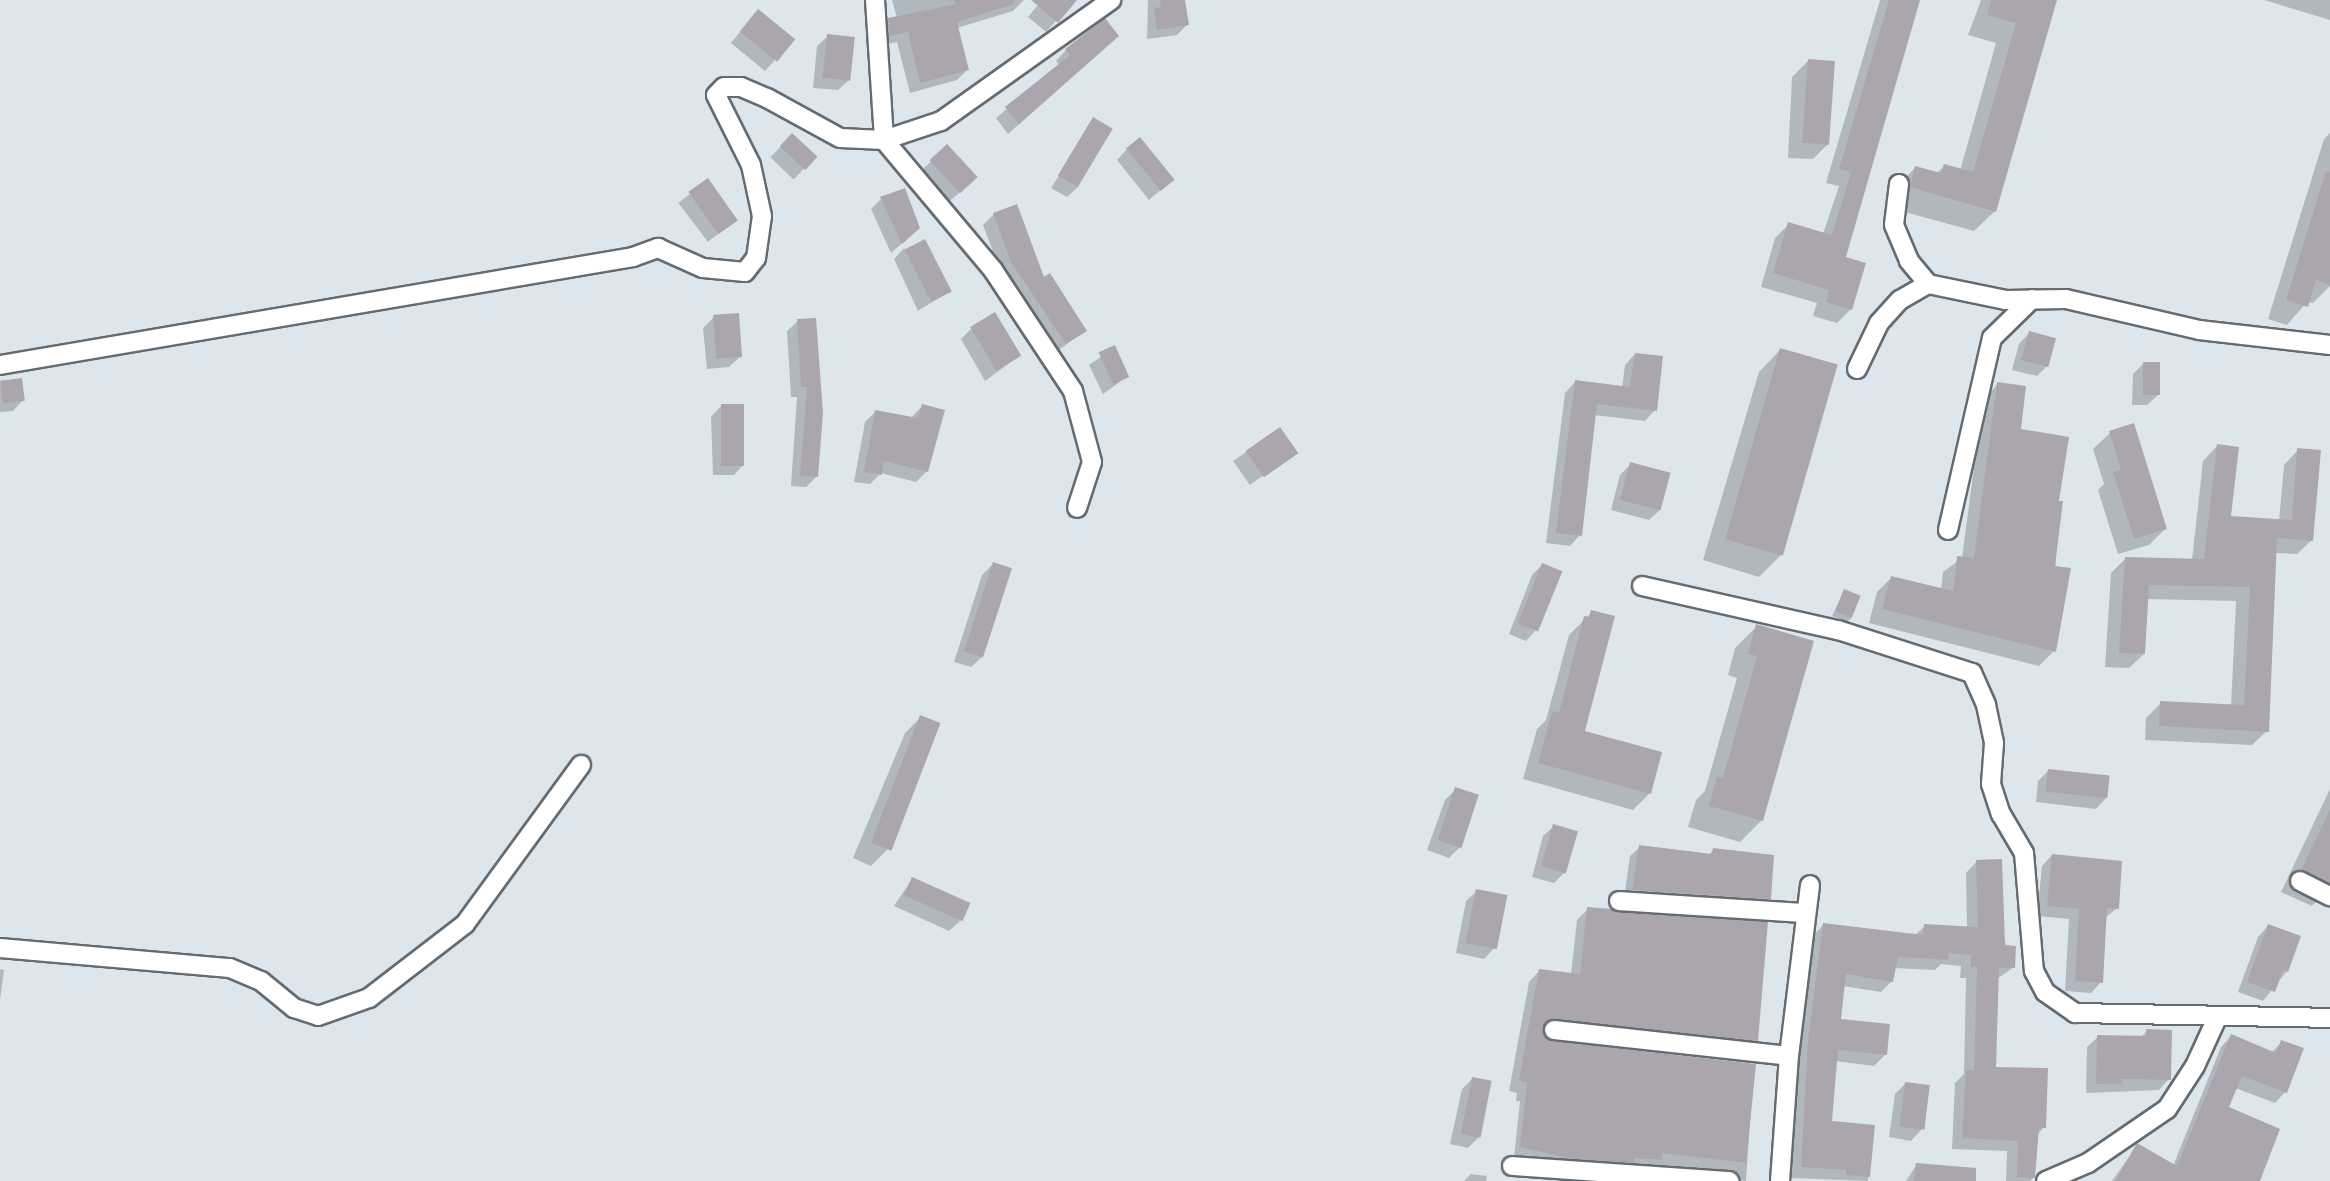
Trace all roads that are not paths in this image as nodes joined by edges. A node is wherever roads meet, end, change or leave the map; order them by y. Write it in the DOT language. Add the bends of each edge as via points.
graph roads {
  1 [pos="875,0"];
  2 [pos="1111,0"];
  3 [pos="884,140"];
  4 [pos="1899,184"];
  5 [pos="1928,284"];
  6 [pos="2032,299"];
  7 [pos="2330,345"];
  8 [pos="0,365"];
  9 [pos="1857,369"];
  10 [pos="1077,508"];
  11 [pos="1948,530"];
  12 [pos="1642,586"];
  13 [pos="581,765"];
  14 [pos="2300,881"];
  15 [pos="1810,885"];
  16 [pos="2330,896"];
  17 [pos="1619,901"];
  18 [pos="1806,913"];
  19 [pos="0,947"];
  20 [pos="2217,1018"];
  21 [pos="2330,1018"];
  22 [pos="1554,1030"];
  23 [pos="1789,1056"];
  24 [pos="2088,1163"];
  25 [pos="1512,1166"];
  26 [pos="1729,1181"];
  27 [pos="1780,1181"];
  28 [pos="2046,1181"];
  29 [pos="2091,1181"];
  1 -- 3 [label="street"];
  2 -- 3 [label="street" via="941,121"];
  3 -- 8 [label="street" via="840,138 767,98 741,87 724,87 716,95 751,165 762,216 756,258 745,272 703,268 658,248 633,257"];
  3 -- 10 [label="street" via="993,270 1073,391 1093,462"];
  4 -- 5 [label="street" via="1894,225 1909,261"];
  5 -- 6 [label="street" via="1989,298"];
  5 -- 9 [label="street" via="1900,300 1879,323"];
  6 -- 7 [label="street" via="2066,299 2199,330"];
  6 -- 11 [label="street" via="1992,338"];
  12 -- 20 [label="street" via="1838,630 1972,673 1986,705 1994,743 1991,784 2001,814 2024,853 2034,971 2045,992 2075,1013"];
  13 -- 19 [label="street" via="465,924 369,998 318,1016 294,1008 261,981 230,968"];
  14 -- 16 [label="street"];
  15 -- 18 [label="street"];
  17 -- 18 [label="street"];
  18 -- 23 [label="street"];
  20 -- 21 [label="street"];
  20 -- 24 [label="street" via="2167,1108"];
  22 -- 23 [label="street"];
  23 -- 27 [label="street"];
  24 -- 28 [label="street"];
  24 -- 29 [label="street"];
  25 -- 26 [label="street"];
}
